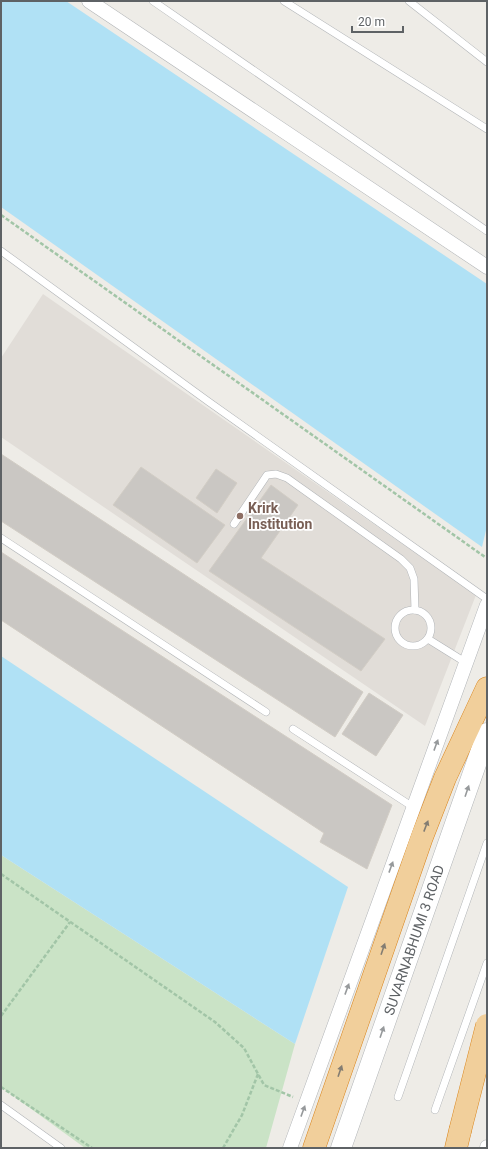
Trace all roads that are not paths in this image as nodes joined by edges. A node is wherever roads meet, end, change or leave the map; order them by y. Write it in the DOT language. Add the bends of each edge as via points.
graph roads {
  1 [pos="89,1"];
  2 [pos="153,1"];
  3 [pos="284,1"];
  4 [pos="409,1"];
  5 [pos="487,62"];
  6 [pos="487,129"];
  7 [pos="487,231"];
  8 [pos="1,251"];
  9 [pos="487,267"];
  10 [pos="234,524"];
  11 [pos="1,538"];
  12 [pos="487,599"];
  13 [pos="487,604"];
  14 [pos="415,610"];
  15 [pos="428,638"];
  16 [pos="466,662"];
  17 [pos="487,688"];
  18 [pos="266,712"];
  19 [pos="293,729"];
  20 [pos="487,732"];
  21 [pos="413,806"];
  22 [pos="487,842"];
  23 [pos="487,963"];
  24 [pos="487,1025"];
  25 [pos="487,1039"];
  26 [pos="398,1097"];
  27 [pos="1,1105"];
  28 [pos="436,1110"];
  29 [pos="61,1148"];
  30 [pos="290,1148"];
  31 [pos="314,1148"];
  32 [pos="341,1148"];
  33 [pos="449,1148"];
  34 [pos="456,1148"];
  1 -- 9 [label="street"];
  2 -- 7 [label="lane"];
  3 -- 6 [label="lane"];
  4 -- 5 [label="lane"];
  8 -- 12 [label="lane" via="215,407"];
  10 -- 14 [label="lane" via="267,475 276,474 287,478 410,568 414,579"];
  11 -- 18 [label="lane"];
  13 -- 16 [label="street"];
  14 -- 15 [label="lane" via="430,621 431,633"];
  14 -- 15 [label="lane" via="403,612 398,616 394,627 395,634 401,643 413,647 419,646"];
  15 -- 16 [label="lane"];
  21 -- 16 [label="street, one-way"];
  31 -- 17 [label="highway, one-way" via="422,837 445,778"];
  19 -- 21 [label="lane"];
  32 -- 20 [label="main road, SUVARNABHUMI 3 ROAD, one-way"];
  30 -- 21 [label="street, one-way"];
  22 -- 26 [label="lane"];
  23 -- 28 [label="lane"];
  24 -- 34 [label="highway, bridge"];
  25 -- 33 [label="main road"];
  27 -- 29 [label="lane"];
}
